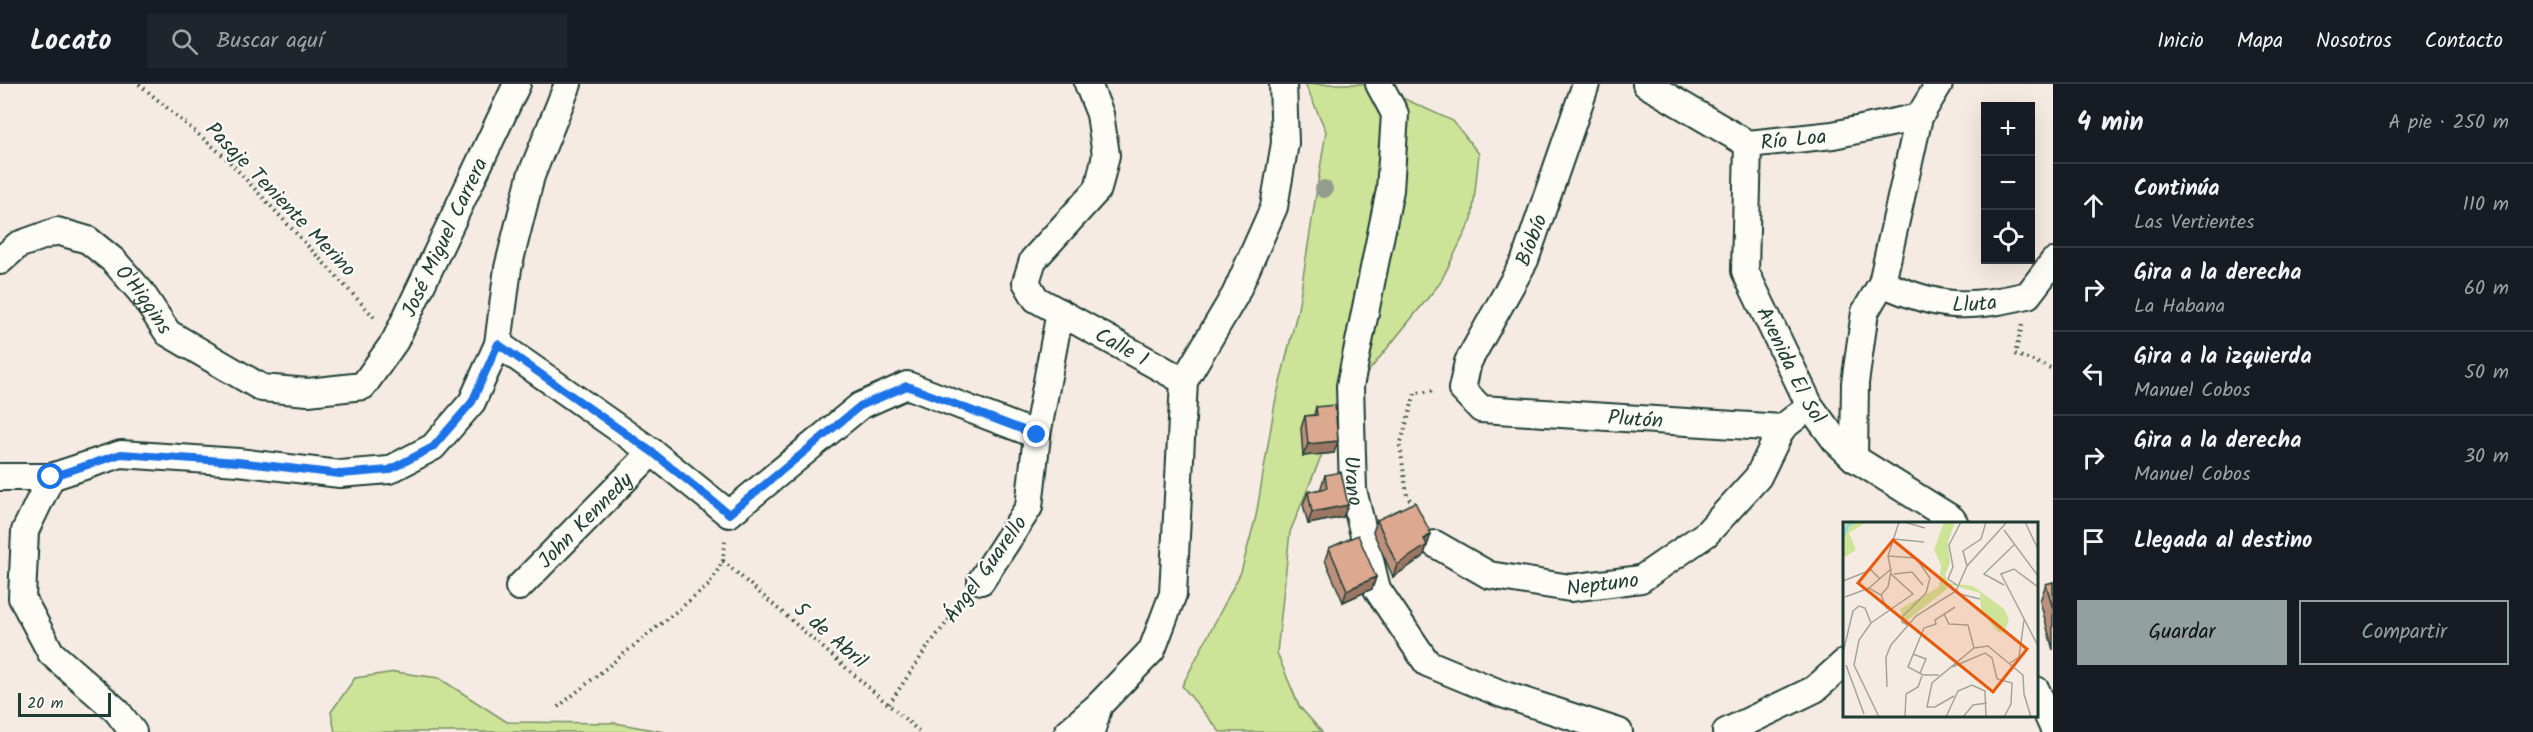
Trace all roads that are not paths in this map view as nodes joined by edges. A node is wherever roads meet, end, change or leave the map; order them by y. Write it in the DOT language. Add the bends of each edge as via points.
graph roads {
  1 [pos="517,84"];
  2 [pos="568,84"];
  3 [pos="1088,84"];
  4 [pos="1283,84"];
  5 [pos="1379,84"];
  6 [pos="1586,84"];
  7 [pos="1646,84"];
  8 [pos="1939,84"];
  9 [pos="1919,117"];
  10 [pos="1748,144"];
  11 [pos="0,261"];
  12 [pos="2053,262"];
  13 [pos="1882,283"];
  14 [pos="1060,312"];
  15 [pos="498,344"];
  16 [pos="1184,381"];
  17 [pos="363,386"];
  18 [pos="1462,389"];
  19 [pos="1810,406"];
  20 [pos="1782,428"];
  21 [pos="1037,435"];
  22 [pos="652,452"];
  23 [pos="1854,458"];
  24 [pos="0,477"];
  25 [pos="51,477"];
  26 [pos="1954,522"];
  27 [pos="1435,544"];
  28 [pos="981,581"];
  29 [pos="519,587"];
  30 [pos="1843,665"];
  31 [pos="2038,692"];
  32 [pos="1099,705"];
  33 [pos="2053,727"];
  34 [pos="134,732"];
  35 [pos="1068,732"];
  36 [pos="1091,732"];
  37 [pos="1619,732"];
  38 [pos="1726,732"];
  1 -- 17 [label="street, José Miguel Carrera" via="395,340"];
  2 -- 15 [label="street" via="531,176 508,268"];
  3 -- 14 [label="street, Calle 1" via="1100,114 1106,154 1098,189 1033,260 1026,282 1036,299"];
  4 -- 16 [label="street" via="1285,143 1274,207 1235,295"];
  5 -- 37 [label="street, Urano" via="1395,114 1389,190 1350,386 1353,490 1377,589 1427,663 1502,694"];
  6 -- 18 [label="street, Bíobío" via="1525,260 1468,362"];
  7 -- 10 [label="street, Río Loa"];
  8 -- 9 [label="street"];
  9 -- 10 [label="street, Río Loa" via="1833,135"];
  9 -- 13 [label="street"];
  10 -- 19 [label="street, Avenida El Sol" via="1745,271"];
  11 -- 17 [label="street, O'Higgins" via="18,245 57,231 88,240 114,261 141,292 168,333 262,388 308,392"];
  12 -- 13 [label="street, Lluta" via="2028,295 1986,304 1948,304 1915,298"];
  13 -- 23 [label="street" via="1865,312 1855,383"];
  14 -- 16 [label="street, Calle 1"];
  14 -- 21 [label="street, Ángel Guarello"];
  15 -- 22 [label="street"];
  15 -- 25 [label="street" via="472,402 433,447 389,470 340,474 121,454"];
  16 -- 32 [label="street" via="1173,594 1152,650"];
  18 -- 20 [label="street, Plutón" via="1481,409"];
  19 -- 20 [label="street"];
  19 -- 23 [label="street, Avenida El Sol"];
  20 -- 27 [label="street, Neptuno" via="1758,477 1706,534 1641,579 1570,588 1489,575"];
  21 -- 22 [label="street" via="907,386 860,406 729,514"];
  21 -- 28 [label="street, Ángel Guarello" via="1029,507"];
  22 -- 29 [label="street, John Kennedy"];
  23 -- 26 [label="street, Avenida El Sol"];
  24 -- 25 [label="street"];
  25 -- 34 [label="street" via="25,531 22,598 51,653 117,711"];
  30 -- 38 [label="street" via="1815,689"];
  31 -- 33 [label="street"];
  32 -- 35 [label="street"];
  32 -- 36 [label="street"];
}
